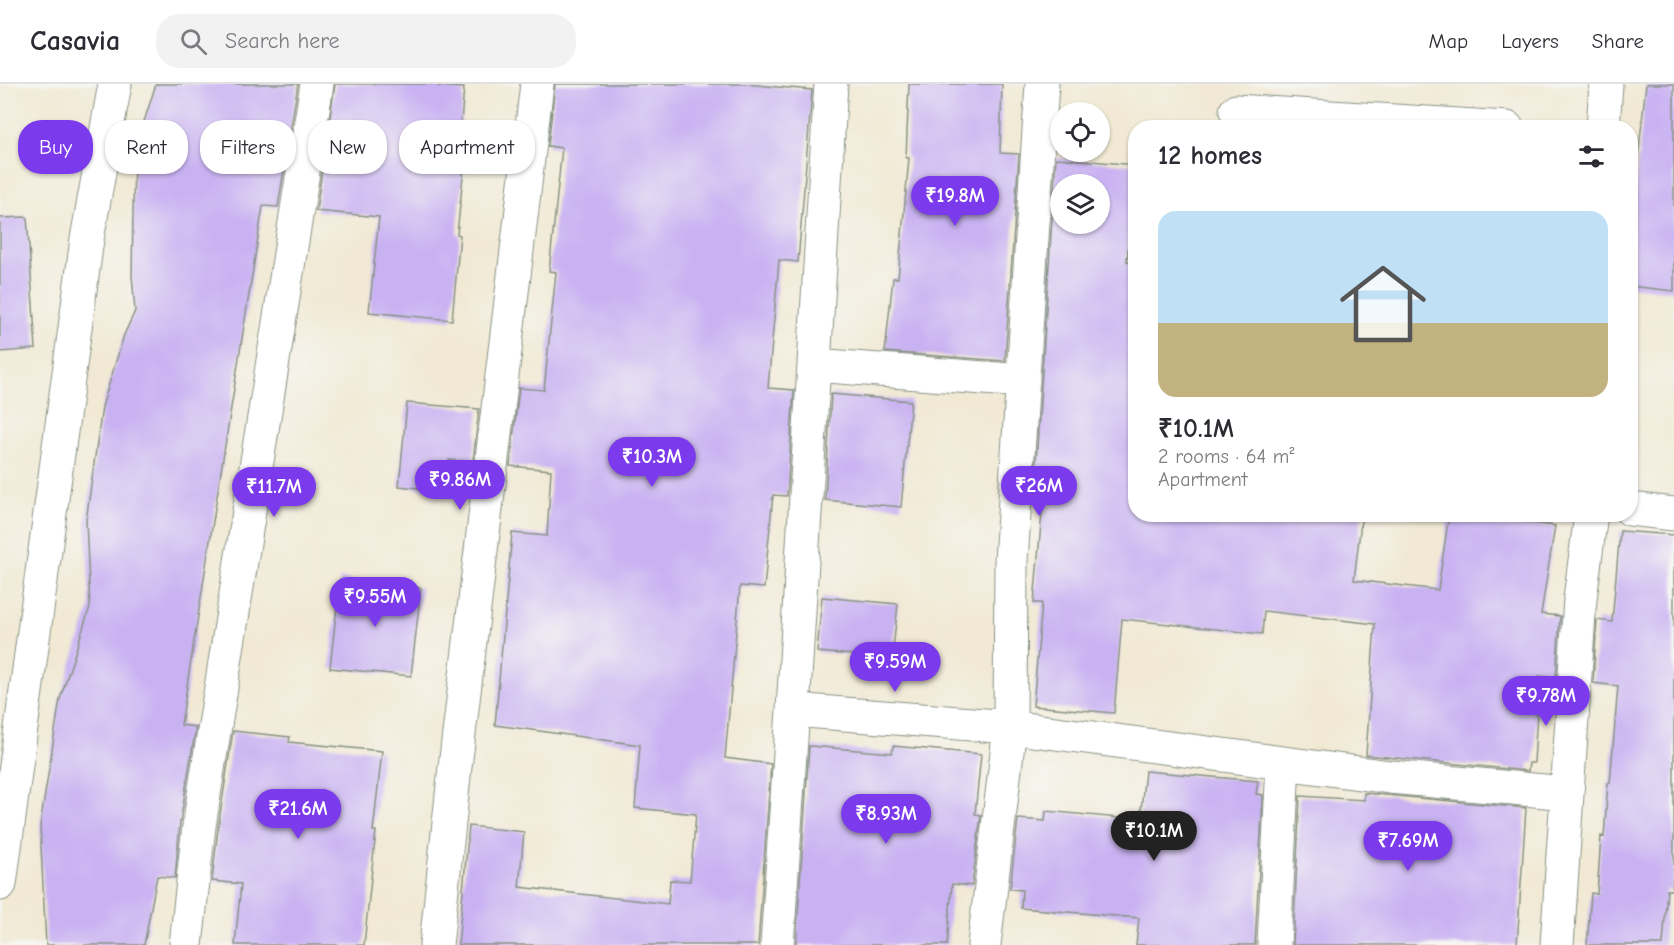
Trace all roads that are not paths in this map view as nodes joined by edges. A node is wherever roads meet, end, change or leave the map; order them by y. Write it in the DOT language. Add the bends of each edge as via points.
graph roads {
  1 [pos="115,84"];
  2 [pos="318,84"];
  3 [pos="537,84"];
  4 [pos="831,84"];
  5 [pos="1042,84"];
  6 [pos="1606,84"];
  7 [pos="1236,107"];
  8 [pos="1404,120"];
  9 [pos="1604,120"];
  10 [pos="814,365"];
  11 [pos="1023,381"];
  12 [pos="1638,510"];
  13 [pos="1674,514"];
  14 [pos="1590,522"];
  15 [pos="793,711"];
  16 [pos="1010,727"];
  17 [pos="1283,763"];
  18 [pos="1567,794"];
  19 [pos="5,813"];
  20 [pos="0,884"];
  21 [pos="186,945"];
  22 [pos="436,945"];
  23 [pos="777,945"];
  24 [pos="984,945"];
  25 [pos="1274,945"];
  26 [pos="1557,945"];
  1 -- 19 [label="street" via="87,239"];
  2 -- 21 [label="street" via="199,826"];
  3 -- 22 [label="street"];
  4 -- 10 [label="street"];
  5 -- 11 [label="street"];
  6 -- 9 [label="street"];
  7 -- 8 [label="street"];
  10 -- 11 [label="street"];
  10 -- 15 [label="street"];
  11 -- 16 [label="street" via="1011,561"];
  12 -- 13 [label="street"];
  14 -- 18 [label="street" via="1580,599"];
  15 -- 16 [label="street"];
  15 -- 23 [label="street"];
  16 -- 17 [label="street"];
  16 -- 24 [label="street"];
  17 -- 18 [label="street"];
  17 -- 25 [label="street"];
  18 -- 26 [label="street"];
  19 -- 20 [label="street"];
}
